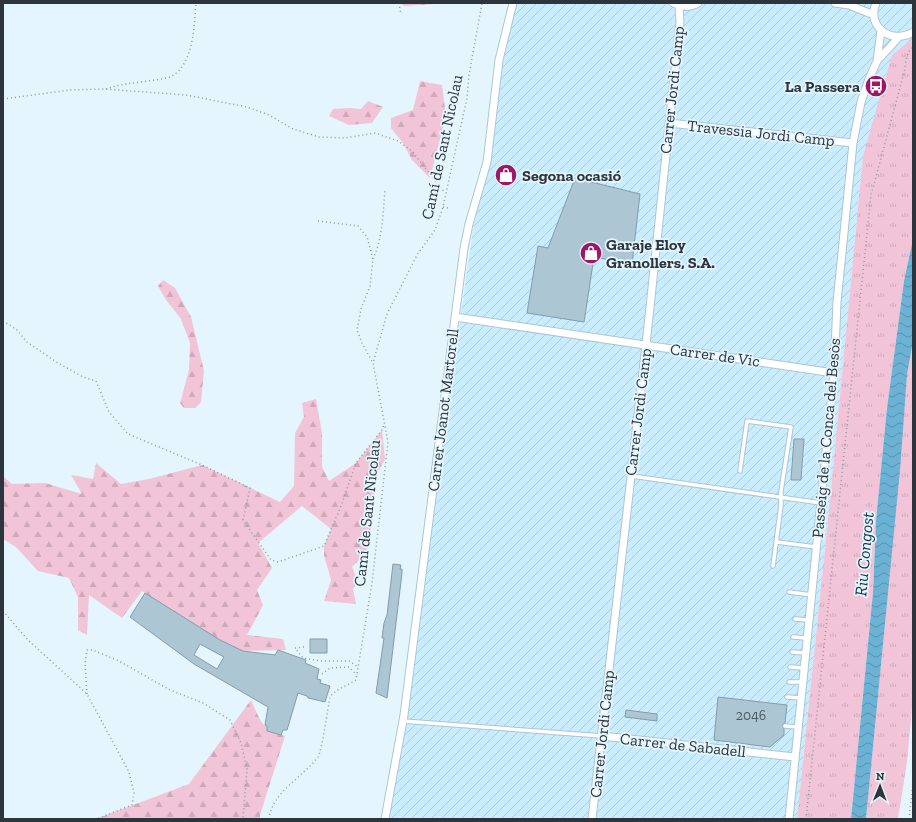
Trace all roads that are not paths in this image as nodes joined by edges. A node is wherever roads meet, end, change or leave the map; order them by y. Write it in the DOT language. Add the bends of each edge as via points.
graph roads {
  1 [pos="513,3"];
  2 [pos="698,3"];
  3 [pos="835,3"];
  4 [pos="860,3"];
  5 [pos="876,3"];
  6 [pos="676,4"];
  7 [pos="850,5"];
  8 [pos="874,15"];
  9 [pos="881,30"];
  10 [pos="913,32"];
  11 [pos="899,37"];
  12 [pos="877,61"];
  13 [pos="669,123"];
  14 [pos="853,143"];
  15 [pos="455,318"];
  16 [pos="646,345"];
  17 [pos="834,372"];
  18 [pos="740,472"];
  19 [pos="630,476"];
  20 [pos="780,498"];
  21 [pos="821,503"];
  22 [pos="777,542"];
  23 [pos="816,547"];
  24 [pos="773,566"];
  25 [pos="789,592"];
  26 [pos="812,595"];
  27 [pos="795,619"];
  28 [pos="809,620"];
  29 [pos="793,637"];
  30 [pos="807,638"];
  31 [pos="792,652"];
  32 [pos="805,653"];
  33 [pos="790,667"];
  34 [pos="804,668"];
  35 [pos="789,682"];
  36 [pos="802,682"];
  37 [pos="787,697"];
  38 [pos="801,698"];
  39 [pos="403,721"];
  40 [pos="785,726"];
  41 [pos="798,727"];
  42 [pos="602,736"];
  43 [pos="795,757"];
  44 [pos="385,819"];
  45 [pos="592,819"];
  46 [pos="789,819"];
  1 -- 15 [label="street, Carrer Joanot Martorell" via="499,60 487,162 464,248"];
  2 -- 6 [label="street" via="688,6"];
  3 -- 7 [label="street"];
  4 -- 7 [label="street"];
  5 -- 8 [label="street"];
  6 -- 13 [label="street, Carrer Jordi Camp" via="680,22"];
  7 -- 8 [label="street"];
  8 -- 9 [label="street"];
  9 -- 11 [label="street" via="888,35"];
  9 -- 12 [label="street, Passeig de la Conca del Besòs"];
  10 -- 11 [label="street"];
  11 -- 12 [label="street, Passeig de la Conca del Besòs"];
  12 -- 14 [label="street, Passeig de la Conca del Besòs" via="861,102"];
  13 -- 14 [label="street, Travessia Jordi Camp"];
  13 -- 16 [label="street, Carrer Jordi Camp"];
  14 -- 17 [label="street, Passeig de la Conca del Besòs" via="837,302"];
  15 -- 16 [label="street, Carrer de Vic"];
  15 -- 39 [label="street, Carrer Joanot Martorell"];
  16 -- 17 [label="street, Carrer de Vic"];
  16 -- 19 [label="street, Carrer Jordi Camp"];
  17 -- 21 [label="street, Passeig de la Conca del Besòs"];
  18 -- 20 [label="lane" via="747,421 791,427"];
  19 -- 20 [label="lane"];
  19 -- 42 [label="street, Carrer Jordi Camp"];
  20 -- 21 [label="lane"];
  20 -- 22 [label="lane"];
  21 -- 23 [label="street, Passeig de la Conca del Besòs"];
  22 -- 23 [label="lane"];
  22 -- 24 [label="lane"];
  23 -- 26 [label="street, Passeig de la Conca del Besòs"];
  25 -- 26 [label="lane"];
  26 -- 28 [label="street, Passeig de la Conca del Besòs"];
  27 -- 28 [label="lane"];
  28 -- 30 [label="street, Passeig de la Conca del Besòs"];
  29 -- 30 [label="lane"];
  30 -- 32 [label="street, Passeig de la Conca del Besòs"];
  31 -- 32 [label="lane"];
  32 -- 34 [label="street, Passeig de la Conca del Besòs"];
  33 -- 34 [label="lane"];
  34 -- 36 [label="street, Passeig de la Conca del Besòs"];
  35 -- 36 [label="lane"];
  36 -- 38 [label="street, Passeig de la Conca del Besòs"];
  37 -- 38 [label="lane"];
  38 -- 41 [label="street, Passeig de la Conca del Besòs"];
  39 -- 42 [label="lane, Carrer de Sabadell"];
  39 -- 44 [label="street, Carrer Joanot Martorell"];
  40 -- 41 [label="lane"];
  41 -- 43 [label="street, Passeig de la Conca del Besòs"];
  42 -- 43 [label="street, Carrer de Sabadell"];
  42 -- 45 [label="street, Carrer Jordi Camp"];
  43 -- 46 [label="street, Passeig de la Conca del Besòs"];
}
